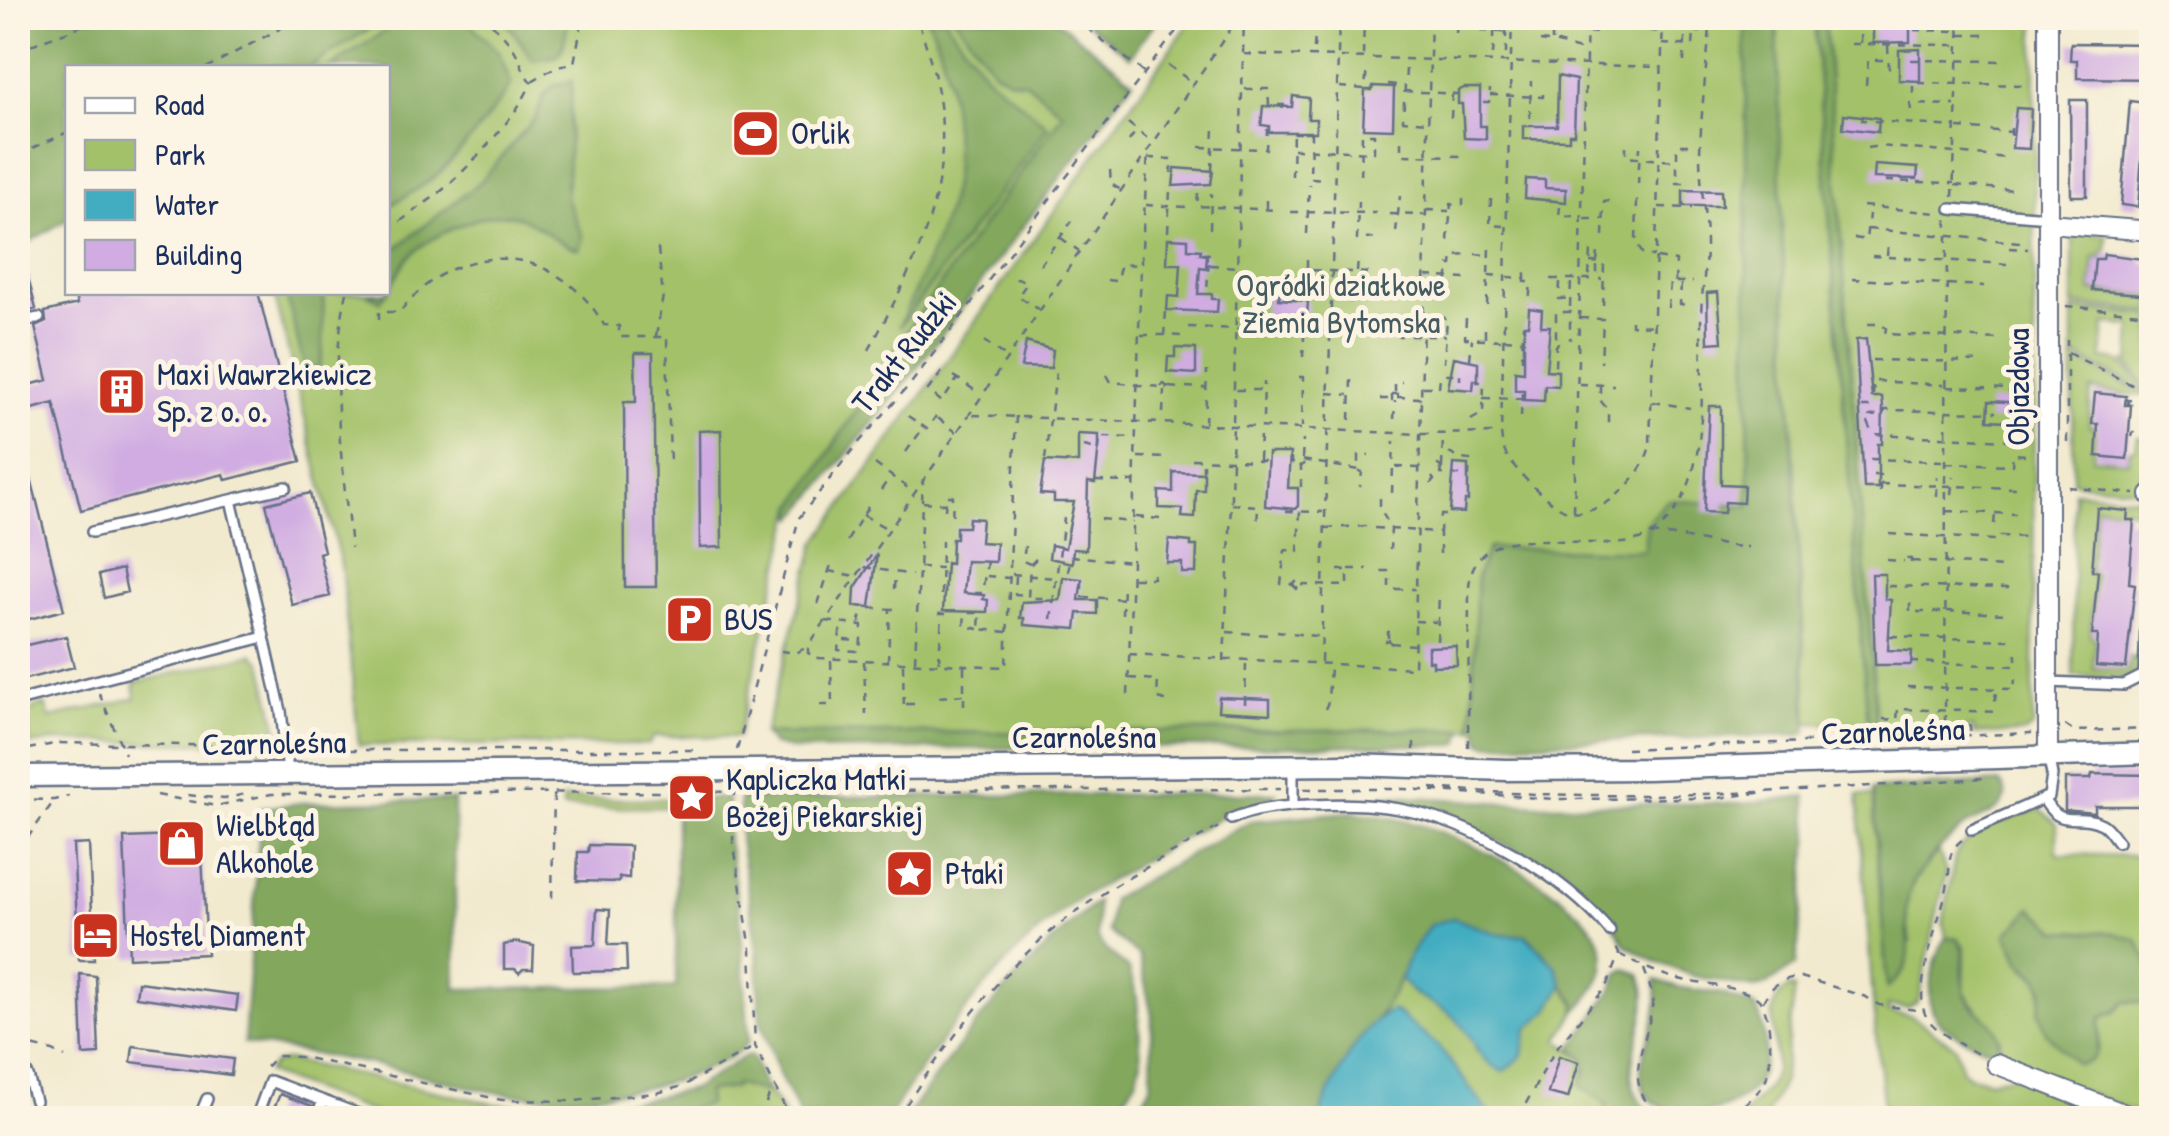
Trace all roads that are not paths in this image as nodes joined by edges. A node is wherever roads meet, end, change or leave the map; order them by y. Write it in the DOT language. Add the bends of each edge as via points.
graph roads {
  1 [pos="2048,18"];
  2 [pos="1949,213"];
  3 [pos="2048,220"];
  4 [pos="2152,230"];
  5 [pos="39,318"];
  6 [pos="18,322"];
  7 [pos="286,487"];
  8 [pos="2151,489"];
  9 [pos="231,500"];
  10 [pos="92,532"];
  11 [pos="264,637"];
  12 [pos="2048,682"];
  13 [pos="18,700"];
  14 [pos="2152,753"];
  15 [pos="2048,756"];
  16 [pos="288,772"];
  17 [pos="18,776"];
  18 [pos="1293,780"];
  19 [pos="2044,800"];
  20 [pos="1293,806"];
  21 [pos="1232,819"];
  22 [pos="1972,830"];
  23 [pos="2118,842"];
  24 [pos="1610,931"];
  25 [pos="18,1058"];
  26 [pos="1996,1064"];
  27 [pos="207,1099"];
  28 [pos="34,1101"];
  29 [pos="322,1101"];
  30 [pos="199,1118"];
  31 [pos="256,1118"];
  32 [pos="316,1118"];
  33 [pos="369,1118"];
  34 [pos="2135,1118"];
  1 -- 3 [label="street, Objazdowa"];
  2 -- 3 [label="lane"];
  3 -- 4 [label="street"];
  3 -- 12 [label="street, Objazdowa"];
  5 -- 6 [label="lane"];
  7 -- 9 [label="lane"];
  8 -- 12 [label="lane" via="2144,675 2124,685"];
  9 -- 10 [label="lane"];
  9 -- 11 [label="lane"];
  11 -- 13 [label="lane"];
  11 -- 16 [label="lane"];
  12 -- 15 [label="street, Objazdowa"];
  14 -- 15 [label="street, Czarnoleśna"];
  15 -- 18 [label="street, Czarnoleśna" via="1468,769"];
  15 -- 19 [label="lane" via="2052,785"];
  16 -- 17 [label="street, Czarnoleśna"];
  16 -- 18 [label="street, Czarnoleśna"];
  18 -- 20 [label="lane"];
  19 -- 22 [label="lane"];
  19 -- 23 [label="lane" via="2060,818 2099,822"];
  20 -- 21 [label="lane"];
  20 -- 24 [label="lane" via="1359,804 1442,822 1555,881"];
  25 -- 28 [label="lane"];
  26 -- 34 [label="street"];
  27 -- 30 [label="lane"];
  29 -- 31 [label="lane" via="270,1081"];
  29 -- 32 [label="lane"];
  29 -- 33 [label="lane"];
}
